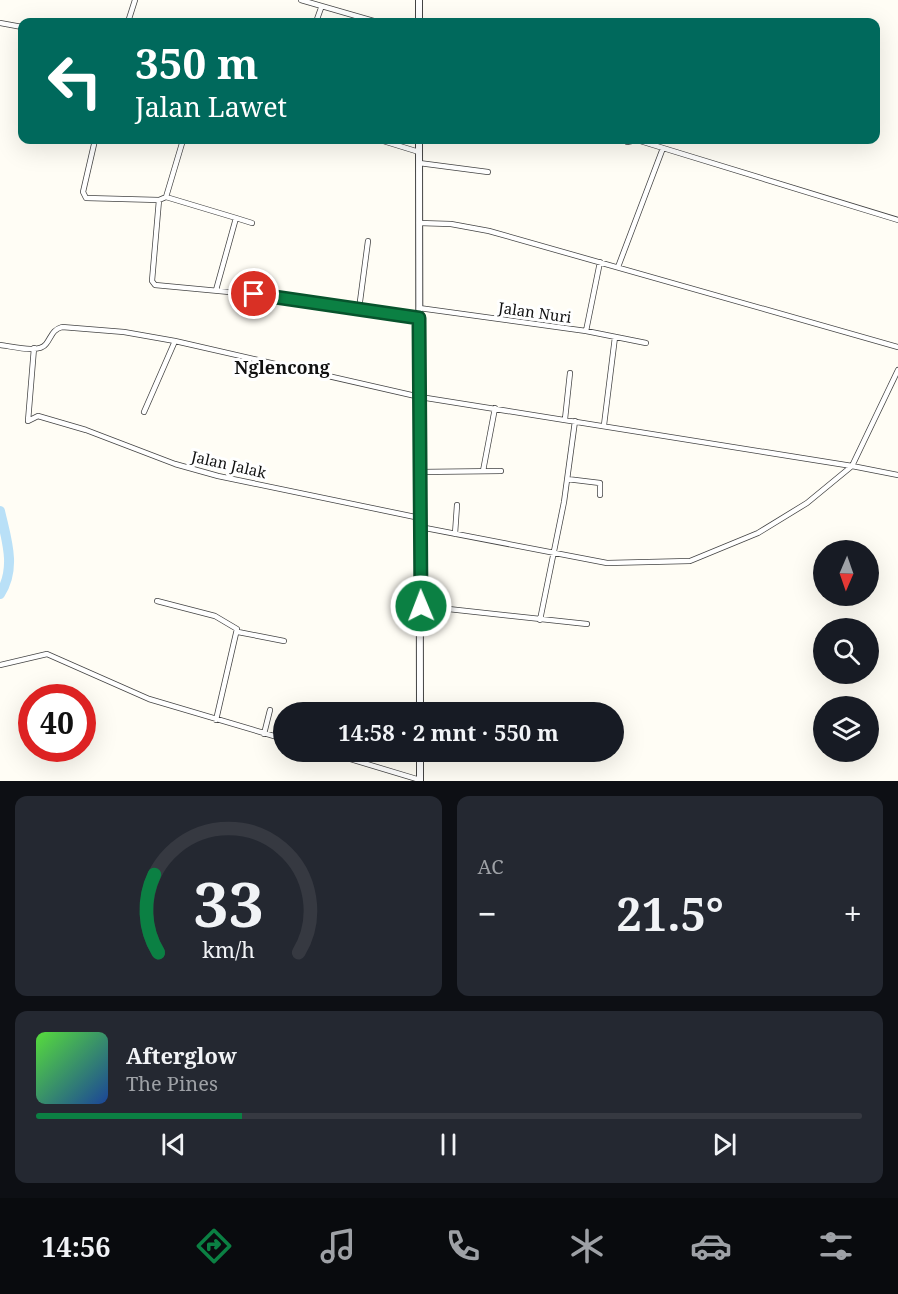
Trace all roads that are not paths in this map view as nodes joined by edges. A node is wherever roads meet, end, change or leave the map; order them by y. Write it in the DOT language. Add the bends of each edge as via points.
graph roads {
  1 [pos="135,0"];
  2 [pos="301,0"];
  3 [pos="419,0"];
  4 [pos="321,8"];
  5 [pos="129,18"];
  6 [pos="317,18"];
  7 [pos="361,18"];
  8 [pos="419,18"];
  9 [pos="0,23"];
  10 [pos="18,26"];
  11 [pos="93,144"];
  12 [pos="182,144"];
  13 [pos="393,144"];
  14 [pos="419,144"];
  15 [pos="650,144"];
  16 [pos="663,148"];
  17 [pos="418,152"];
  18 [pos="419,163"];
  19 [pos="488,172"];
  20 [pos="166,197"];
  21 [pos="159,200"];
  22 [pos="236,218"];
  23 [pos="898,220"];
  24 [pos="252,223"];
  25 [pos="419,223"];
  26 [pos="368,241"];
  27 [pos="600,262"];
  28 [pos="618,267"];
  29 [pos="216,290"];
  30 [pos="419,308"];
  31 [pos="359,309"];
  32 [pos="419,318"];
  33 [pos="586,331"];
  34 [pos="615,337"];
  35 [pos="175,341"];
  36 [pos="646,343"];
  37 [pos="0,345"];
  38 [pos="898,347"];
  39 [pos="34,348"];
  40 [pos="898,370"];
  41 [pos="570,374"];
  42 [pos="420,397"];
  43 [pos="495,408"];
  44 [pos="144,412"];
  45 [pos="565,419"];
  46 [pos="575,421"];
  47 [pos="604,425"];
  48 [pos="852,466"];
  49 [pos="483,471"];
  50 [pos="501,471"];
  51 [pos="419,472"];
  52 [pos="898,475"];
  53 [pos="567,479"];
  54 [pos="600,495"];
  55 [pos="456,505"];
  56 [pos="420,518"];
  57 [pos="420,528"];
  58 [pos="455,534"];
  59 [pos="552,554"];
  60 [pos="157,601"];
  61 [pos="421,606"];
  62 [pos="540,620"];
  63 [pos="587,624"];
  64 [pos="238,632"];
  65 [pos="284,642"];
  66 [pos="0,665"];
  67 [pos="420,702"];
  68 [pos="270,710"];
  69 [pos="216,720"];
  70 [pos="264,734"];
  71 [pos="273,736"];
  72 [pos="360,762"];
  73 [pos="420,762"];
  74 [pos="420,780"];
  1 -- 5 [label="street"];
  2 -- 4 [label="street"];
  3 -- 8 [label="street"];
  4 -- 6 [label="street"];
  4 -- 7 [label="street"];
  9 -- 10 [label="street"];
  11 -- 21 [label="street" via="83,192 86,198"];
  12 -- 20 [label="street"];
  13 -- 17 [label="street"];
  14 -- 17 [label="street"];
  15 -- 16 [label="street"];
  16 -- 23 [label="street"];
  16 -- 28 [label="street"];
  17 -- 18 [label="street"];
  18 -- 19 [label="street"];
  18 -- 25 [label="street"];
  20 -- 21 [label="street"];
  20 -- 22 [label="street"];
  21 -- 29 [label="street" via="153,283"];
  22 -- 24 [label="street"];
  22 -- 29 [label="street"];
  25 -- 27 [label="street" via="489,231"];
  25 -- 30 [label="street"];
  26 -- 31 [label="street"];
  27 -- 28 [label="street"];
  27 -- 33 [label="street"];
  28 -- 38 [label="street"];
  29 -- 31 [label="street"];
  30 -- 32 [label="street"];
  30 -- 33 [label="street, Jalan Nuri"];
  31 -- 32 [label="street"];
  32 -- 42 [label="street"];
  33 -- 34 [label="street, Jalan Nuri"];
  34 -- 36 [label="street, Jalan Nuri"];
  34 -- 47 [label="street"];
  35 -- 39 [label="street" via="62,327 55,329 43,347"];
  35 -- 42 [label="street"];
  35 -- 44 [label="street"];
  37 -- 39 [label="street"];
  39 -- 56 [label="street, Jalan Jalak" via="28,421 38,416 218,476"];
  40 -- 48 [label="street"];
  41 -- 45 [label="street"];
  42 -- 43 [label="street"];
  42 -- 51 [label="street"];
  43 -- 45 [label="street"];
  43 -- 49 [label="street"];
  45 -- 46 [label="street"];
  46 -- 47 [label="street"];
  46 -- 53 [label="street"];
  47 -- 48 [label="street"];
  48 -- 52 [label="street"];
  48 -- 59 [label="street" via="793,513 700,560 638,564"];
  49 -- 50 [label="street"];
  49 -- 51 [label="street"];
  51 -- 56 [label="street"];
  53 -- 54 [label="street" via="600,483"];
  53 -- 59 [label="street"];
  55 -- 58 [label="street"];
  56 -- 57 [label="street"];
  57 -- 58 [label="street"];
  57 -- 61 [label="street"];
  58 -- 59 [label="street"];
  59 -- 62 [label="street"];
  60 -- 64 [label="street" via="215,616"];
  61 -- 62 [label="street"];
  61 -- 67 [label="street"];
  62 -- 63 [label="street"];
  64 -- 65 [label="street"];
  64 -- 69 [label="street"];
  66 -- 69 [label="street" via="47,654 149,699"];
  68 -- 70 [label="street"];
  69 -- 70 [label="street"];
  70 -- 71 [label="street"];
  72 -- 74 [label="street"];
  73 -- 74 [label="street"];
}
